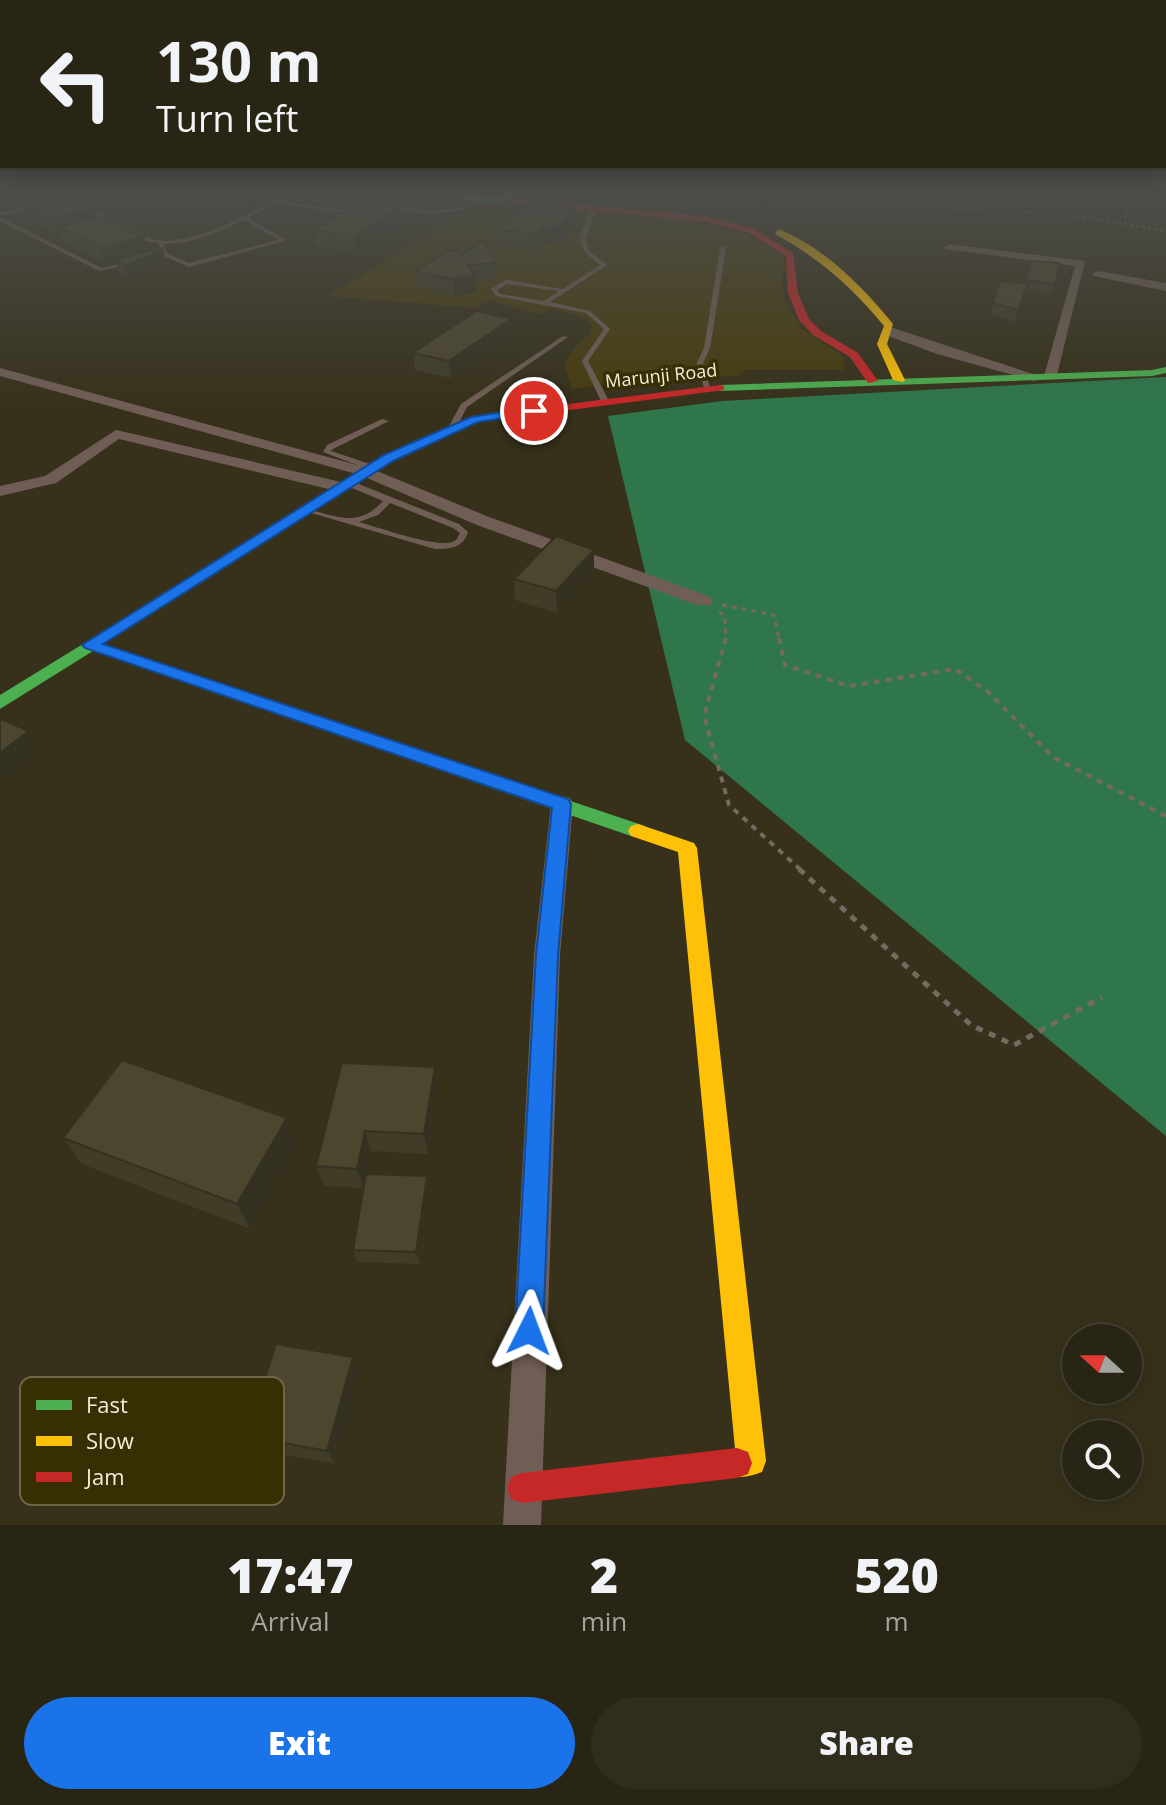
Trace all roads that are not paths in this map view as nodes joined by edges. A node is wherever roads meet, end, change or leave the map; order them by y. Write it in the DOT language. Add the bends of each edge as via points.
graph roads {
  1 [pos="88,263"];
  2 [pos="128,263"];
  3 [pos="602,263"];
  4 [pos="721,263"];
  5 [pos="792,263"];
  6 [pos="826,263"];
  7 [pos="1081,263"];
  8 [pos="830,266"];
  9 [pos="792,268"];
  10 [pos="1098,274"];
  11 [pos="1166,287"];
  12 [pos="562,290"];
  13 [pos="545,303"];
  14 [pos="887,335"];
  15 [pos="565,337"];
  16 [pos="835,343"];
  17 [pos="1166,370"];
  18 [pos="0,372"];
  19 [pos="1043,376"];
  20 [pos="899,380"];
  21 [pos="872,381"];
  22 [pos="707,388"];
  23 [pos="605,401"];
  24 [pos="385,421"];
  25 [pos="451,430"];
  26 [pos="369,470"];
  27 [pos="345,485"];
  28 [pos="0,491"];
  29 [pos="380,494"];
  30 [pos="305,510"];
  31 [pos="342,522"];
  32 [pos="704,601"];
  33 [pos="90,645"];
  34 [pos="0,703"];
  35 [pos="562,804"];
  36 [pos="522,1488"];
  37 [pos="522,1525"];
  1 -- 2 [label="lane" via="101,270"];
  3 -- 12 [label="lane"];
  4 -- 22 [label="lane" via="700,363"];
  5 -- 9 [label="street"];
  6 -- 8 [label="street"];
  7 -- 19 [label="street"];
  8 -- 9 [label="street"];
  8 -- 14 [label="street" via="865,294 889,326"];
  9 -- 16 [label="street" via="790,287 798,311 817,336"];
  10 -- 11 [label="street"];
  12 -- 13 [label="lane"];
  12 -- 13 [label="lane" via="506,282 494,289 512,299"];
  13 -- 23 [label="lane" via="588,312 607,329 585,361"];
  14 -- 16 [label="street"];
  14 -- 19 [label="street"];
  14 -- 20 [label="street" via="882,344"];
  15 -- 25 [label="lane" via="464,406"];
  16 -- 21 [label="street" via="854,355"];
  17 -- 19 [label="street, Marunji Road"];
  18 -- 26 [label="street"];
  19 -- 20 [label="street, Marunji Road"];
  20 -- 21 [label="street, Marunji Road"];
  21 -- 22 [label="street, Marunji Road"];
  22 -- 23 [label="street, Marunji Road"];
  23 -- 25 [label="street, Marunji Road" via="475,419"];
  24 -- 26 [label="lane" via="327,452"];
  25 -- 26 [label="street, Marunji Road"];
  26 -- 27 [label="street, Marunji Road"];
  26 -- 32 [label="street" via="483,521"];
  27 -- 28 [label="street" via="116,434 50,480"];
  27 -- 29 [label="lane"];
  27 -- 30 [label="street, Marunji Road"];
  29 -- 31 [label="lane" via="387,501 379,511"];
  29 -- 31 [label="lane" via="456,526 464,532 462,539 455,545 435,546"];
  30 -- 31 [label="lane"];
  30 -- 33 [label="street, Marunji Road"];
  33 -- 34 [label="street, Marunji Road"];
  33 -- 35 [label="street"];
  35 -- 36 [label="street" via="547,955"];
  35 -- 36 [label="street" via="687,848 751,1461"];
  36 -- 37 [label="street"];
}
